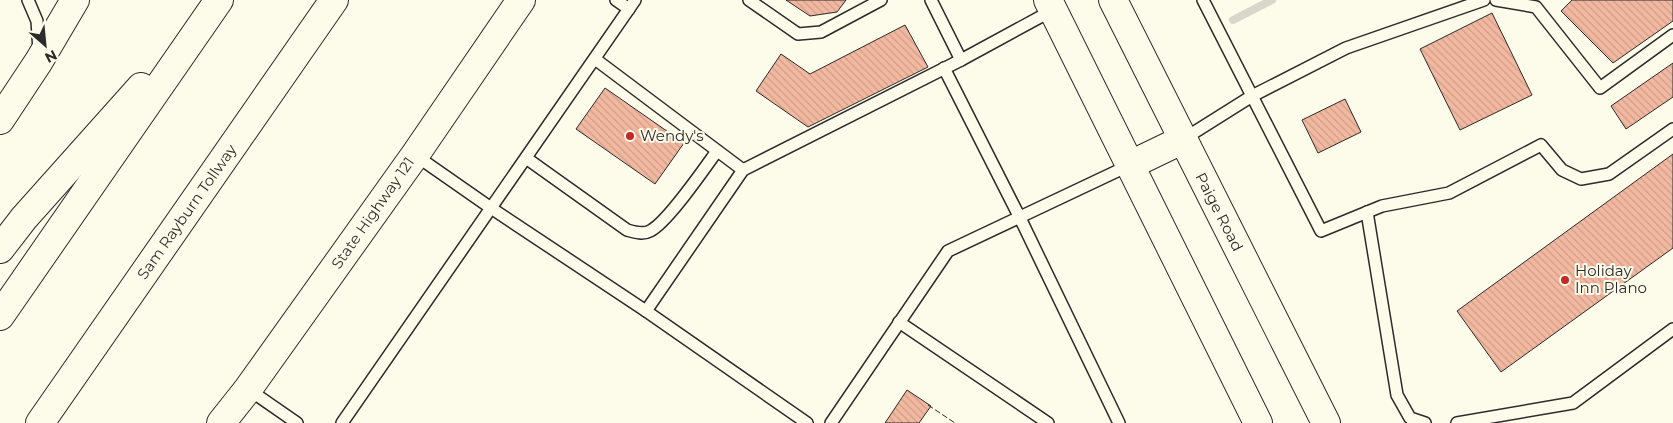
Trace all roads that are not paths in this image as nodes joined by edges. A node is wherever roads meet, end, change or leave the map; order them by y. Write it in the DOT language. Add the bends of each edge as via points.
graph roads {
  1 [pos="28,0"];
  2 [pos="75,0"];
  3 [pos="219,0"];
  4 [pos="334,0"];
  5 [pos="521,0"];
  6 [pos="616,0"];
  7 [pos="750,0"];
  8 [pos="881,0"];
  9 [pos="931,0"];
  10 [pos="1112,0"];
  11 [pos="1203,0"];
  12 [pos="1484,0"];
  13 [pos="1496,0"];
  14 [pos="632,4"];
  15 [pos="1540,4"];
  16 [pos="1051,5"];
  17 [pos="1673,35"];
  18 [pos="595,58"];
  19 [pos="961,60"];
  20 [pos="39,61"];
  21 [pos="944,68"];
  22 [pos="1252,96"];
  23 [pos="0,120"];
  24 [pos="1673,129"];
  25 [pos="1182,140"];
  26 [pos="717,151"];
  27 [pos="415,155"];
  28 [pos="526,158"];
  29 [pos="1130,165"];
  30 [pos="743,170"];
  31 [pos="491,208"];
  32 [pos="1367,212"];
  33 [pos="1020,218"];
  34 [pos="0,249"];
  35 [pos="646,311"];
  36 [pos="0,316"];
  37 [pos="900,322"];
  38 [pos="1673,329"];
  39 [pos="248,388"];
  40 [pos="40,423"];
  41 [pos="221,423"];
  42 [pos="297,423"];
  43 [pos="342,423"];
  44 [pos="807,423"];
  45 [pos="831,423"];
  46 [pos="1048,423"];
  47 [pos="1119,423"];
  48 [pos="1258,423"];
  49 [pos="1326,423"];
  50 [pos="1424,423"];
  51 [pos="1457,423"];
  1 -- 20 [label="lane" via="37,21"];
  2 -- 20 [label="main road"];
  3 -- 34 [label="main road"];
  3 -- 36 [label="main road"];
  4 -- 40 [label="main road, Sam Rayburn Tollway"];
  5 -- 27 [label="main road, State Highway 121"];
  6 -- 14 [label="lane"];
  7 -- 8 [label="lane" via="798,34 821,32"];
  9 -- 19 [label="lane"];
  10 -- 25 [label="main road, Paige Road"];
  11 -- 22 [label="lane"];
  12 -- 22 [label="lane" via="1346,48"];
  13 -- 15 [label="lane"];
  14 -- 18 [label="lane"];
  15 -- 17 [label="lane" via="1600,88"];
  16 -- 19 [label="lane"];
  16 -- 29 [label="main road"];
  18 -- 26 [label="lane"];
  18 -- 28 [label="lane"];
  19 -- 21 [label="lane"];
  20 -- 23 [label="main road"];
  21 -- 30 [label="lane"];
  21 -- 33 [label="lane"];
  22 -- 25 [label="lane"];
  22 -- 32 [label="lane" via="1322,231"];
  24 -- 32 [label="lane" via="1610,174 1581,179 1562,170 1542,145 1449,193"];
  25 -- 29 [label="main road"];
  25 -- 49 [label="main road, Paige Road"];
  26 -- 28 [label="lane" via="664,221 649,232 639,233 627,230"];
  26 -- 30 [label="lane"];
  27 -- 31 [label="lane"];
  27 -- 39 [label="main road, State Highway 121"];
  28 -- 31 [label="lane"];
  29 -- 33 [label="lane"];
  29 -- 48 [label="main road"];
  30 -- 35 [label="lane"];
  31 -- 35 [label="lane"];
  31 -- 43 [label="lane"];
  32 -- 50 [label="lane" via="1396,395 1410,418"];
  33 -- 37 [label="lane" via="948,251"];
  33 -- 47 [label="lane"];
  35 -- 44 [label="lane"];
  37 -- 45 [label="lane"];
  37 -- 46 [label="lane"];
  38 -- 51 [label="lane" via="1573,403"];
  39 -- 41 [label="main road, State Highway 121"];
  39 -- 42 [label="lane"];
}
